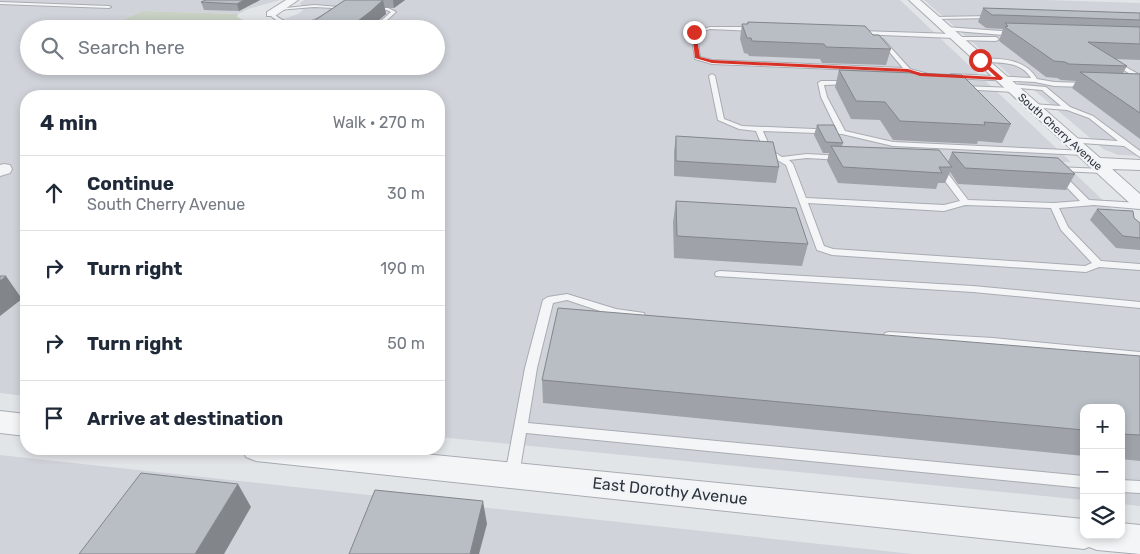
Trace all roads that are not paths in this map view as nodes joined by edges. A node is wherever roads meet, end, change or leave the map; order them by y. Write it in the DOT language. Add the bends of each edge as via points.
graph roads {
  1 [pos="293,0"];
  2 [pos="914,0"];
  3 [pos="0,4"];
  4 [pos="109,7"];
  5 [pos="338,7"];
  6 [pos="346,7"];
  7 [pos="363,8"];
  8 [pos="274,11"];
  9 [pos="1002,18"];
  10 [pos="276,20"];
  11 [pos="320,20"];
  12 [pos="384,20"];
  13 [pos="968,29"];
  14 [pos="759,30"];
  15 [pos="953,30"];
  16 [pos="857,33"];
  17 [pos="877,33"];
  18 [pos="980,60"];
  19 [pos="1124,68"];
  20 [pos="908,70"];
  21 [pos="938,75"];
  22 [pos="712,76"];
  23 [pos="947,76"];
  24 [pos="1140,78"];
  25 [pos="1035,80"];
  26 [pos="858,83"];
  27 [pos="1009,85"];
  28 [pos="1089,86"];
  29 [pos="955,87"];
  30 [pos="1032,106"];
  31 [pos="1068,108"];
  32 [pos="759,130"];
  33 [pos="842,132"];
  34 [pos="1070,140"];
  35 [pos="1125,144"];
  36 [pos="1140,157"];
  37 [pos="847,158"];
  38 [pos="781,159"];
  39 [pos="1094,162"];
  40 [pos="951,164"];
  41 [pos="803,200"];
  42 [pos="1138,200"];
  43 [pos="965,202"];
  44 [pos="1087,203"];
  45 [pos="1054,206"];
  46 [pos="1098,264"];
  47 [pos="1140,267"];
  48 [pos="720,274"];
  49 [pos="1140,305"];
  50 [pos="648,317"];
  51 [pos="874,335"];
  52 [pos="1140,356"];
  53 [pos="0,422"];
  54 [pos="20,424"];
  55 [pos="520,427"];
  56 [pos="315,455"];
  57 [pos="512,475"];
  58 [pos="1080,482"];
  59 [pos="1125,486"];
  60 [pos="1140,487"];
  61 [pos="1080,534"];
  62 [pos="1125,538"];
  63 [pos="1140,540"];
  1 -- 8 [label="street"];
  2 -- 15 [label="street, South Cherry Avenue"];
  3 -- 4 [label="lane"];
  5 -- 6 [label="lane"];
  5 -- 8 [label="lane"];
  5 -- 11 [label="lane"];
  7 -- 12 [label="lane" via="394,11"];
  8 -- 10 [label="lane"];
  9 -- 15 [label="lane"];
  13 -- 15 [label="lane"];
  13 -- 15 [label="lane"];
  13 -- 15 [label="lane" via="1022,37"];
  14 -- 20 [label="lane" via="710,28 694,32 698,58 712,62"];
  15 -- 17 [label="lane"];
  15 -- 18 [label="street, South Cherry Avenue"];
  16 -- 17 [label="lane"];
  17 -- 20 [label="lane"];
  18 -- 25 [label="lane" via="1010,61 1031,73"];
  18 -- 27 [label="street, South Cherry Avenue"];
  19 -- 24 [label="lane"];
  20 -- 21 [label="lane"];
  22 -- 32 [label="lane" via="721,120 741,128"];
  23 -- 27 [label="lane"];
  25 -- 27 [label="lane"];
  25 -- 28 [label="lane"];
  26 -- 33 [label="lane" via="821,83"];
  27 -- 29 [label="lane"];
  27 -- 30 [label="street, South Cherry Avenue"];
  27 -- 31 [label="lane" via="1044,88"];
  30 -- 31 [label="lane"];
  30 -- 34 [label="street, South Cherry Avenue"];
  31 -- 35 [label="lane" via="1091,117"];
  32 -- 33 [label="lane"];
  32 -- 38 [label="lane" via="768,151"];
  33 -- 39 [label="lane" via="925,149"];
  34 -- 35 [label="lane"];
  34 -- 39 [label="street, South Cherry Avenue"];
  35 -- 36 [label="lane"];
  36 -- 39 [label="street"];
  37 -- 38 [label="lane" via="807,156"];
  38 -- 41 [label="lane" via="790,164"];
  39 -- 42 [label="street, South Cherry Avenue"];
  39 -- 44 [label="lane" via="1053,169"];
  40 -- 43 [label="lane" via="936,162"];
  41 -- 43 [label="lane" via="944,208"];
  41 -- 46 [label="lane" via="820,248 832,252 1086,269"];
  42 -- 44 [label="lane"];
  43 -- 45 [label="lane"];
  44 -- 45 [label="lane"];
  45 -- 46 [label="lane" via="1064,228"];
  46 -- 47 [label="lane"];
  48 -- 49 [label="lane" via="964,289"];
  50 -- 55 [label="lane" via="615,312 567,298 548,300"];
  51 -- 52 [label="lane"];
  53 -- 54 [label="street"];
  55 -- 57 [label="lane"];
  55 -- 58 [label="lane"];
  56 -- 57 [label="street, East Dorothy Avenue"];
  57 -- 61 [label="street, East Dorothy Avenue"];
  59 -- 60 [label="lane"];
  62 -- 63 [label="street"];
}
